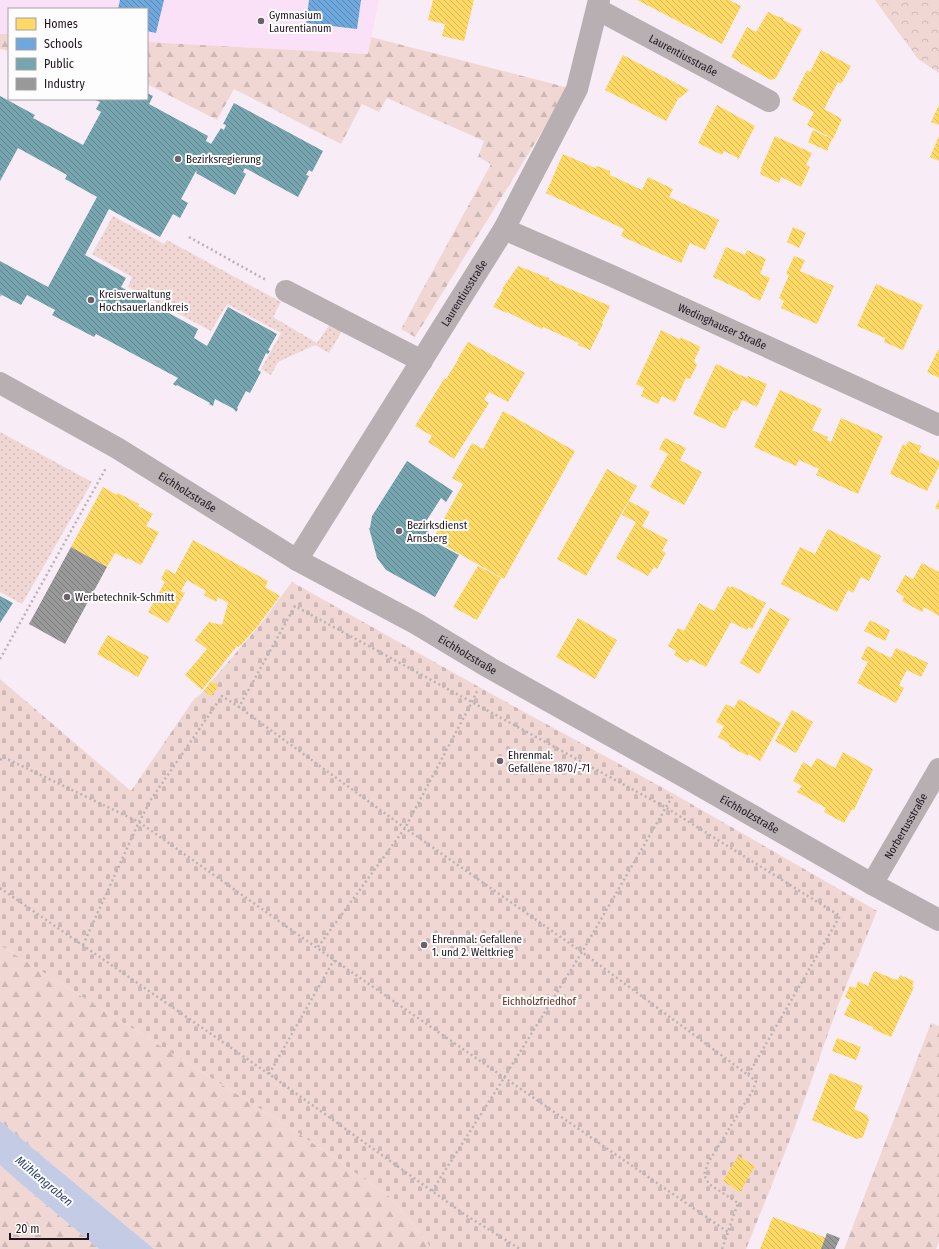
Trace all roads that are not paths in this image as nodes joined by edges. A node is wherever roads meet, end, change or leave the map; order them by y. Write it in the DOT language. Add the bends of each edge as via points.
graph roads {
  1 [pos="598,4"];
  2 [pos="769,101"];
  3 [pos="504,229"];
  4 [pos="286,291"];
  5 [pos="422,361"];
  6 [pos="0,383"];
  7 [pos="939,425"];
  8 [pos="297,560"];
  9 [pos="939,769"];
  10 [pos="872,884"];
  11 [pos="939,920"];
  1 -- 2 [label="street, Laurentiusstraße"];
  1 -- 3 [label="street, Laurentiusstraße" via="577,89"];
  3 -- 5 [label="street, Laurentiusstraße"];
  3 -- 7 [label="street, Wedinghauser Straße"];
  4 -- 5 [label="street"];
  5 -- 8 [label="street, Laurentiusstraße"];
  6 -- 8 [label="street, Eichholzstraße" via="117,448"];
  8 -- 10 [label="street, Eichholzstraße" via="417,624"];
  9 -- 10 [label="street, Norbertusstraße"];
  10 -- 11 [label="street, Eichholzstraße"];
}
